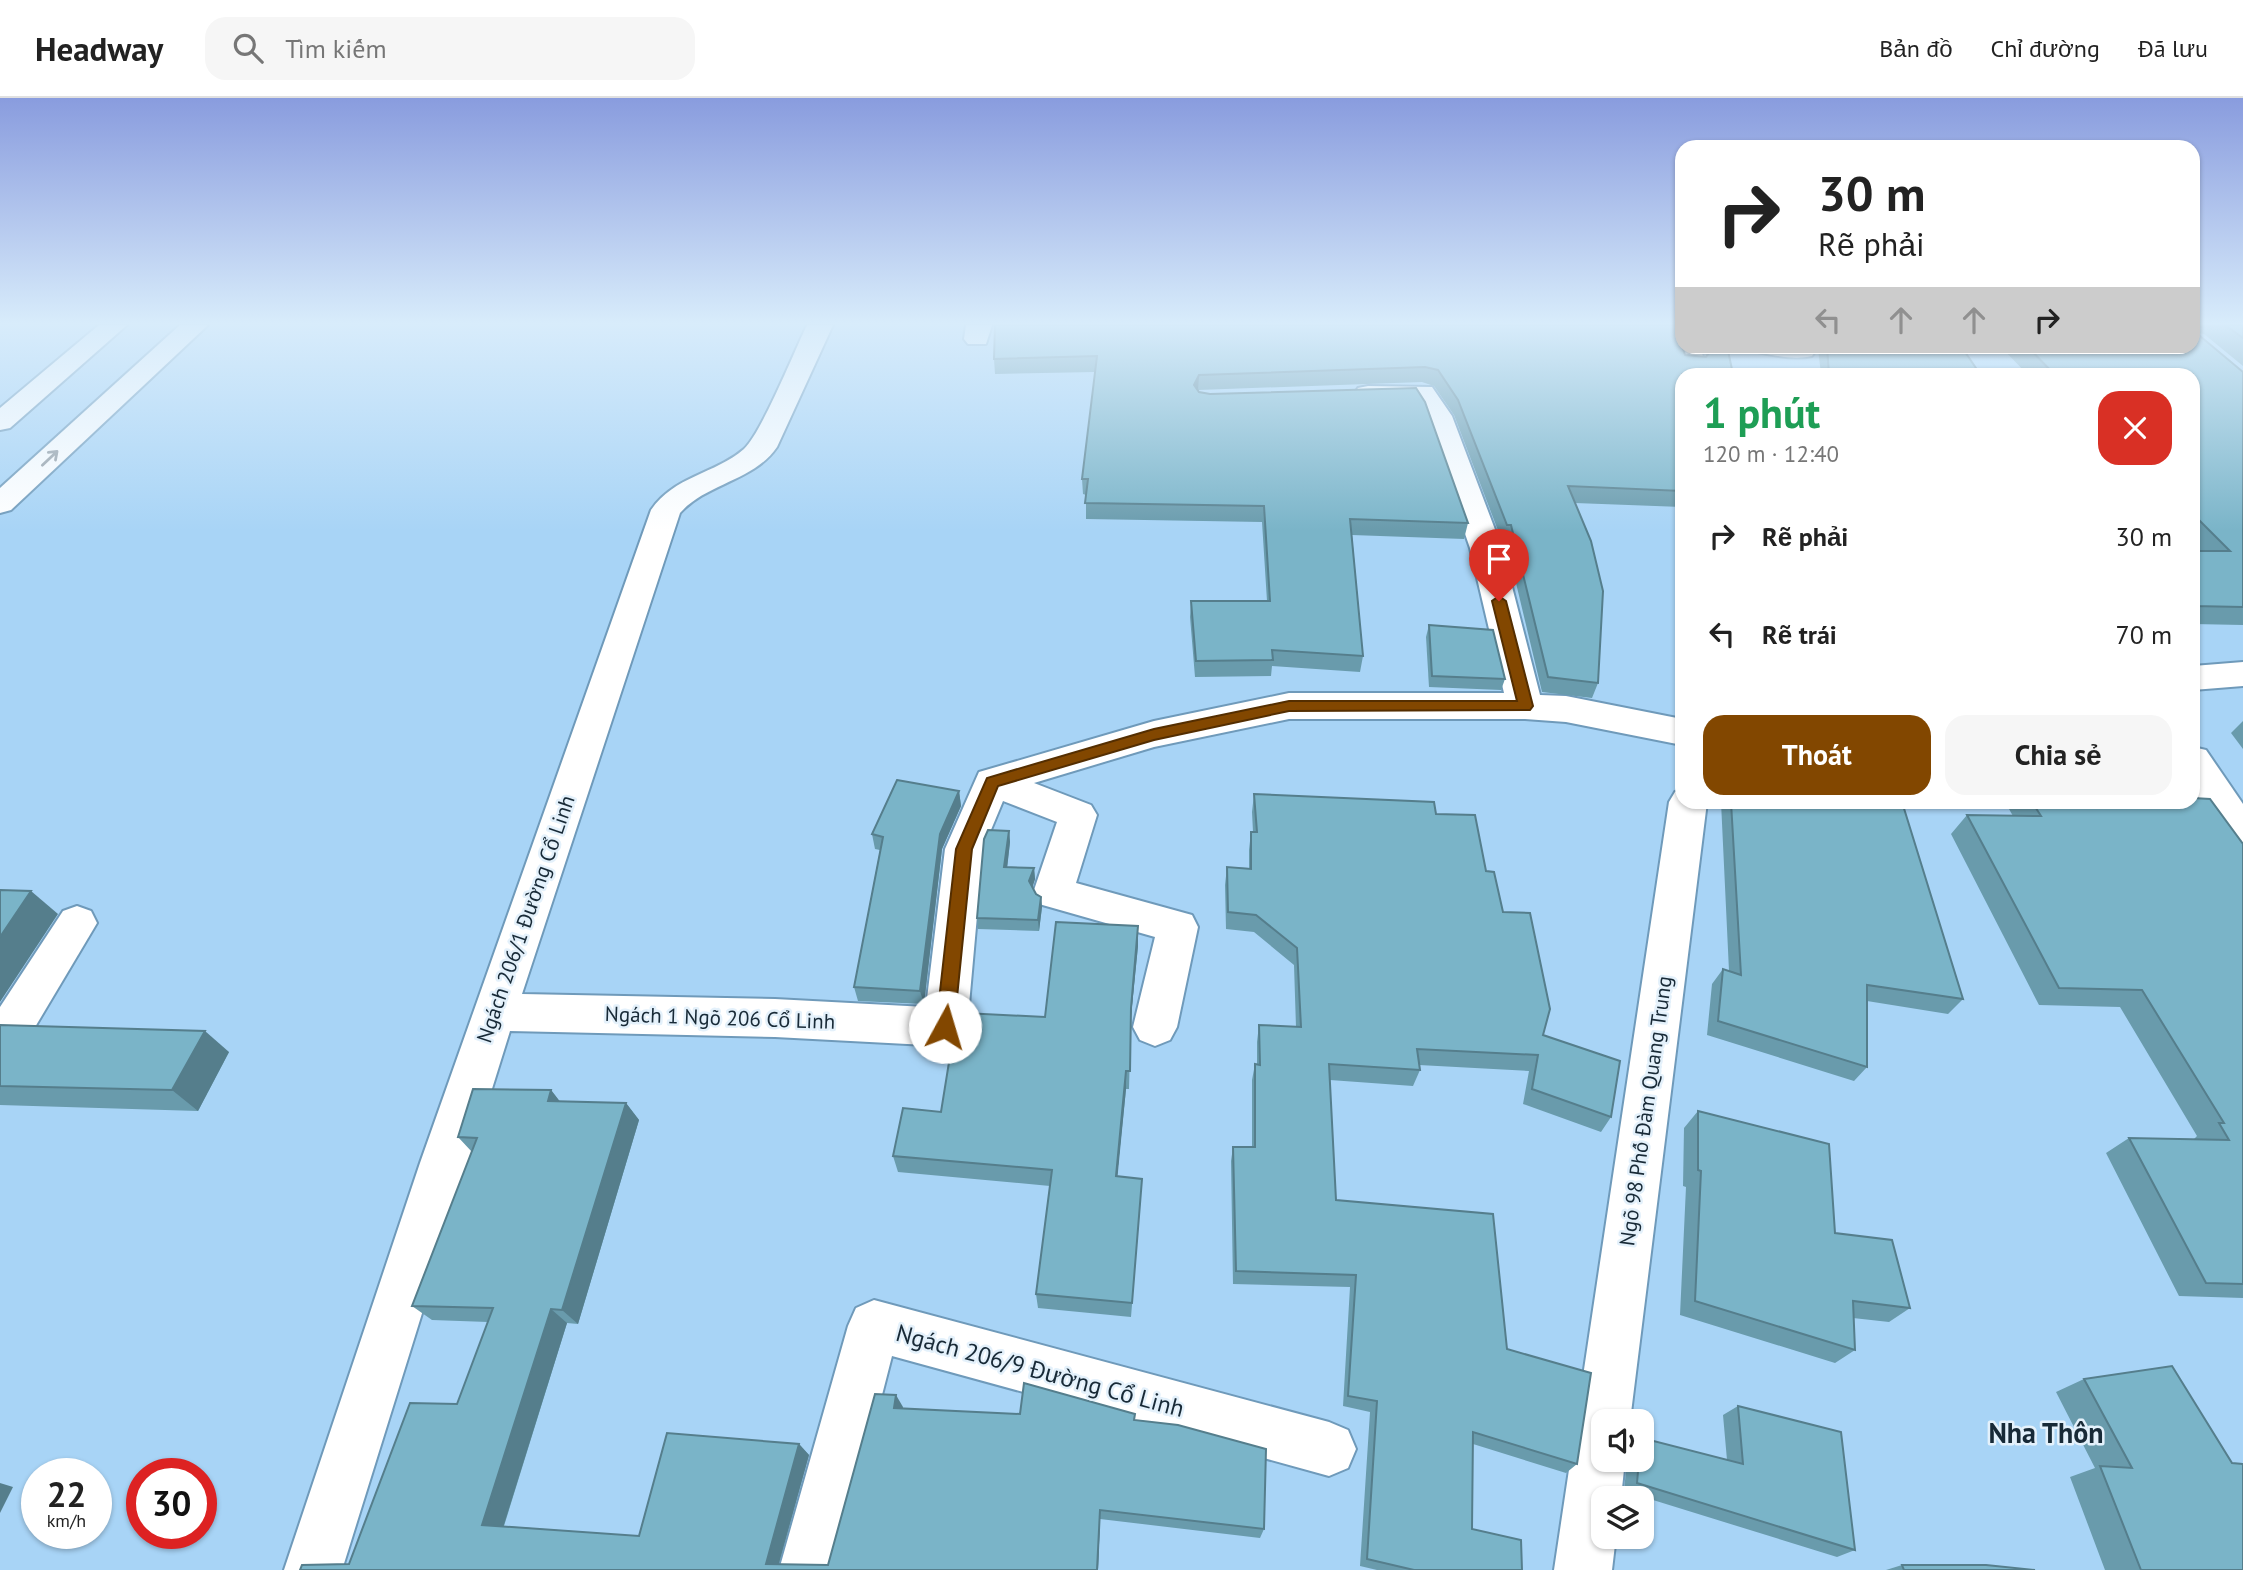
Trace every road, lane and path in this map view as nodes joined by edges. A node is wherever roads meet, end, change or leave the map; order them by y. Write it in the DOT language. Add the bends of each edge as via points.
graph roads {
  1 [pos="33,394"];
  2 [pos="120,394"];
  3 [pos="788,394"];
  4 [pos="1345,394"];
  5 [pos="1369,394"];
  6 [pos="1422,394"];
  7 [pos="0,422"];
  8 [pos="0,504"];
  9 [pos="2219,676"];
  10 [pos="2243,702"];
  11 [pos="1525,706"];
  12 [pos="1675,731"];
  13 [pos="2200,770"];
  14 [pos="992,782"];
  15 [pos="1687,809"];
  16 [pos="2243,834"];
  17 [pos="77,923"];
  18 [pos="494,1012"];
  19 [pos="1155,1027"];
  20 [pos="0,1045"];
  21 [pos="1605,1409"];
  22 [pos="1329,1449"];
  23 [pos="1596,1472"];
  24 [pos="313,1570"];
  25 [pos="808,1570"];
  26 [pos="1583,1570"];
  1 -- 7 [label="street"];
  8 -- 2 [label="street, one-way"];
  3 -- 18 [label="street, Ngách 206/1 Đường Cổ Linh" via="763,447 752,459 692,486 666,510"];
  4 -- 5 [label="street"];
  6 -- 11 [label="street" via="1438,416 1486,548"];
  9 -- 10 [label="street"];
  11 -- 12 [label="street" via="1566,709"];
  11 -- 14 [label="street" via="1289,706 1154,734"];
  13 -- 16 [label="street"];
  14 -- 18 [label="street, Ngách 1 Ngõ 206 Cổ Linh" via="964,849 945,1027 775,1017"];
  14 -- 19 [label="street" via="1079,816 1053,893 1178,927"];
  15 -- 21 [label="street, Ngõ 98 Phố Đàm Quang Trung"];
  17 -- 20 [label="street"];
  18 -- 24 [label="street, Ngách 206/1 Đường Cổ Linh"];
  22 -- 25 [label="street, Ngách 206/9 Đường Cổ Linh" via="874,1326"];
  23 -- 26 [label="street, Ngõ 98 Phố Đàm Quang Trung"];
}
